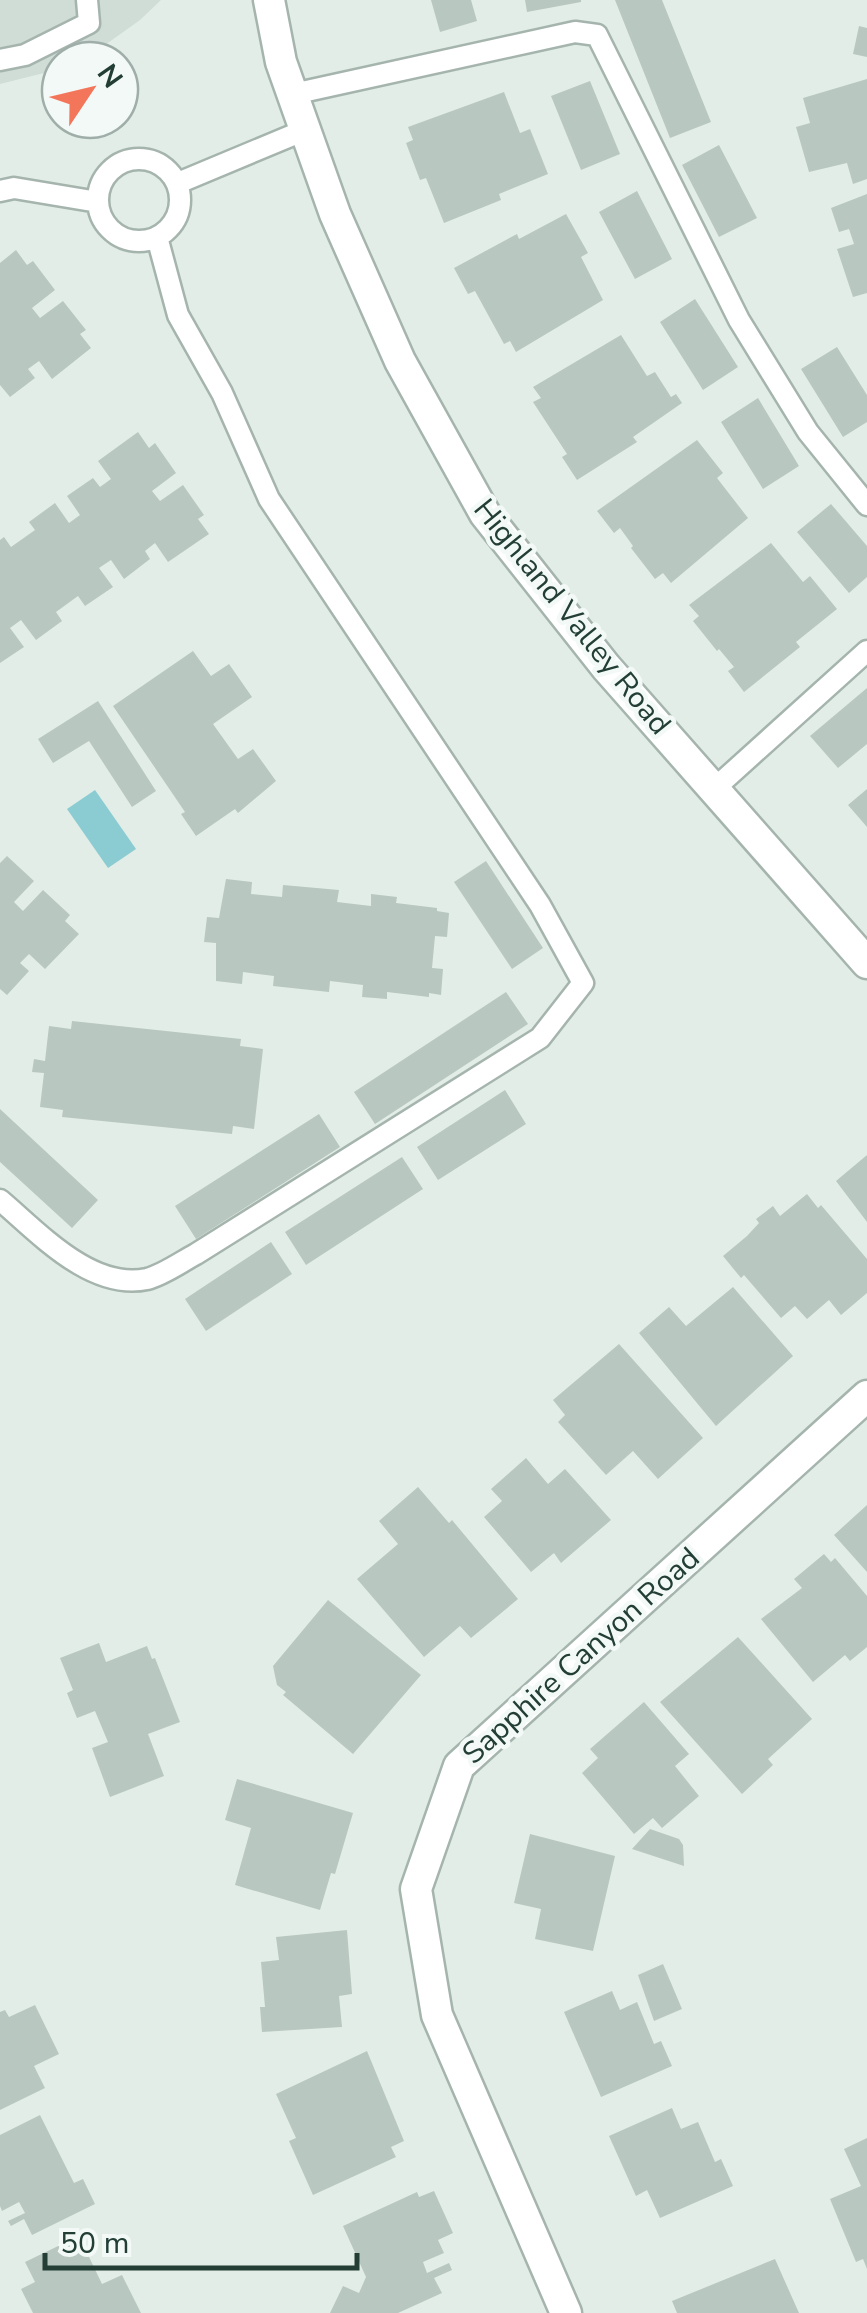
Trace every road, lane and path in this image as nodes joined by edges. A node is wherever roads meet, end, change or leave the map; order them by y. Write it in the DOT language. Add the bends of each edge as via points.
graph roads {
  1 [pos="87,0"];
  2 [pos="269,0"];
  3 [pos="0,60"];
  4 [pos="292,94"];
  5 [pos="305,130"];
  6 [pos="178,182"];
  7 [pos="0,191"];
  8 [pos="98,202"];
  9 [pos="157,237"];
  10 [pos="867,505"];
  11 [pos="867,651"];
  12 [pos="714,789"];
  13 [pos="867,963"];
  14 [pos="0,1200"];
  15 [pos="867,1396"];
  16 [pos="566,2313"];
  1 -- 3 [label="lane" via="89,23"];
  2 -- 4 [label="street, Highland Valley Road"];
  4 -- 5 [label="street, Highland Valley Road"];
  4 -- 10 [label="lane" via="575,32 597,36 739,320 808,432"];
  5 -- 6 [label="lane"];
  5 -- 12 [label="street, Highland Valley Road" via="400,361 484,514"];
  6 -- 8 [label="lane" via="167,169 137,158 108,172"];
  6 -- 9 [label="lane" via="178,214"];
  7 -- 8 [label="lane"];
  8 -- 9 [label="lane" via="102,218 126,239"];
  9 -- 14 [label="lane" via="178,315 269,499 540,906 583,983 540,1038 196,1254 147,1278 77,1266"];
  11 -- 12 [label="lane"];
  12 -- 13 [label="street, Highland Valley Road"];
  15 -- 16 [label="street, Sapphire Canyon Road" via="459,1766 416,1889 437,2015"];
}
